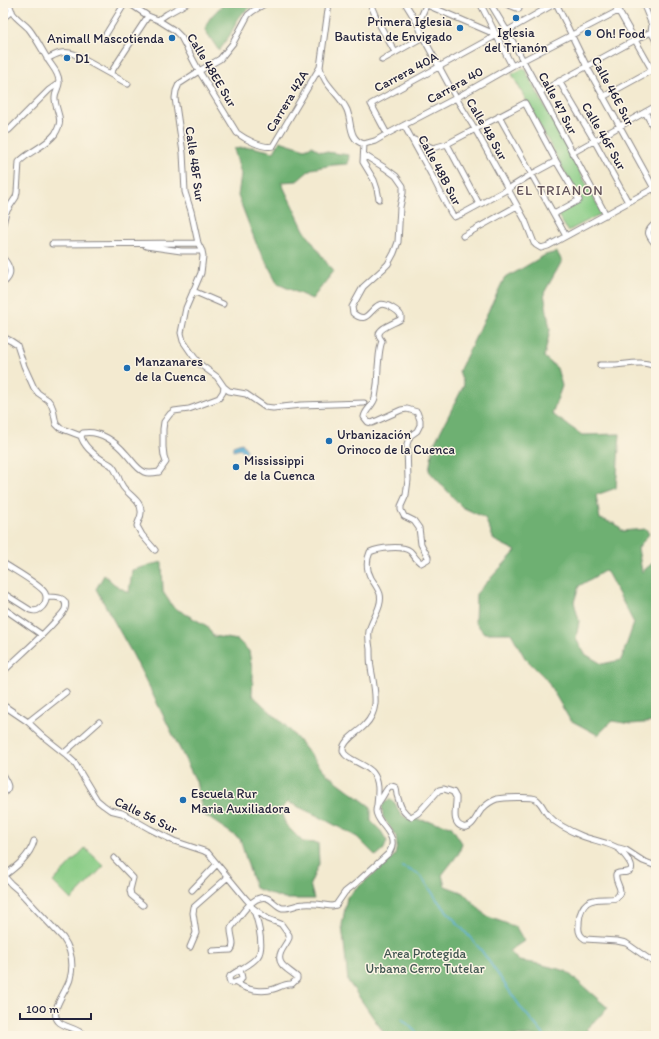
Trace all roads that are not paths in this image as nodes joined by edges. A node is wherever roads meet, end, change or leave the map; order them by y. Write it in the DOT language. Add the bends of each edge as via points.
graph roads {
  1 [pos="9,3"];
  2 [pos="125,3"];
  3 [pos="129,3"];
  4 [pos="187,3"];
  5 [pos="266,3"];
  6 [pos="329,3"];
  7 [pos="370,3"];
  8 [pos="405,3"];
  9 [pos="480,3"];
  10 [pos="490,3"];
  11 [pos="504,3"];
  12 [pos="556,3"];
  13 [pos="614,3"];
  14 [pos="643,3"];
  15 [pos="427,4"];
  16 [pos="518,9"];
  17 [pos="618,10"];
  18 [pos="12,12"];
  19 [pos="148,16"];
  20 [pos="3,18"];
  21 [pos="158,20"];
  22 [pos="418,24"];
  23 [pos="507,32"];
  24 [pos="651,32"];
  25 [pos="497,35"];
  26 [pos="571,35"];
  27 [pos="423,37"];
  28 [pos="103,39"];
  29 [pos="635,40"];
  30 [pos="656,41"];
  31 [pos="395,52"];
  32 [pos="47,59"];
  33 [pos="382,60"];
  34 [pos="523,61"];
  35 [pos="440,66"];
  36 [pos="512,66"];
  37 [pos="320,67"];
  38 [pos="587,67"];
  39 [pos="652,70"];
  40 [pos="199,71"];
  41 [pos="110,74"];
  42 [pos="656,77"];
  43 [pos="559,82"];
  44 [pos="60,83"];
  45 [pos="128,84"];
  46 [pos="540,92"];
  47 [pos="603,97"];
  48 [pos="456,98"];
  49 [pos="656,106"];
  50 [pos="645,112"];
  51 [pos="499,116"];
  52 [pos="404,125"];
  53 [pos="619,127"];
  54 [pos="475,129"];
  55 [pos="9,130"];
  56 [pos="656,132"];
  57 [pos="387,134"];
  58 [pos="412,139"];
  59 [pos="594,140"];
  60 [pos="364,144"];
  61 [pos="447,144"];
  62 [pos="273,146"];
  63 [pos="572,153"];
  64 [pos="364,156"];
  65 [pos="556,161"];
  66 [pos="532,174"];
  67 [pos="508,189"];
  68 [pos="655,189"];
  69 [pos="379,199"];
  70 [pos="628,202"];
  71 [pos="480,204"];
  72 [pos="517,206"];
  73 [pos="554,214"];
  74 [pos="606,215"];
  75 [pos="656,223"];
  76 [pos="3,224"];
  77 [pos="463,236"];
  78 [pos="566,236"];
  79 [pos="52,244"];
  80 [pos="133,244"];
  81 [pos="198,244"];
  82 [pos="656,245"];
  83 [pos="202,251"];
  84 [pos="3,258"];
  85 [pos="3,283"];
  86 [pos="193,291"];
  87 [pos="223,304"];
  88 [pos="3,337"];
  89 [pos="600,365"];
  90 [pos="656,367"];
  91 [pos="224,388"];
  92 [pos="364,403"];
  93 [pos="81,436"];
  94 [pos="155,550"];
  95 [pos="3,564"];
  96 [pos="3,593"];
  97 [pos="46,597"];
  98 [pos="3,608"];
  99 [pos="42,635"];
  100 [pos="3,672"];
  101 [pos="66,692"];
  102 [pos="3,705"];
  103 [pos="28,722"];
  104 [pos="99,722"];
  105 [pos="64,753"];
  106 [pos="3,776"];
  107 [pos="3,794"];
  108 [pos="377,805"];
  109 [pos="34,841"];
  110 [pos="619,848"];
  111 [pos="114,858"];
  112 [pos="217,864"];
  113 [pos="656,866"];
  114 [pos="4,876"];
  115 [pos="228,877"];
  116 [pos="192,890"];
  117 [pos="143,905"];
  118 [pos="252,906"];
  119 [pos="190,947"];
  120 [pos="212,951"];
  121 [pos="656,964"];
  122 [pos="240,969"];
  123 [pos="236,983"];
  124 [pos="85,1036"];
  1 -- 18 [label="street"];
  2 -- 28 [label="street"];
  3 -- 19 [label="street, Calle 48EE Sur"];
  4 -- 21 [label="street"];
  5 -- 40 [label="street" via="248,15 220,59"];
  6 -- 37 [label="street"];
  7 -- 31 [label="street"];
  8 -- 22 [label="street, Calle 48 Sur"];
  9 -- 25 [label="street"];
  10 -- 23 [label="street, Calle 47 Sur"];
  11 -- 16 [label="street"];
  12 -- 23 [label="street, Carrera 40A"];
  12 -- 26 [label="street, Calle 46E Sur"];
  13 -- 17 [label="street"];
  14 -- 24 [label="street" via="652,25"];
  15 -- 22 [label="street"];
  15 -- 25 [label="street"];
  17 -- 26 [label="street, Carrera 40"];
  17 -- 29 [label="street"];
  18 -- 20 [label="street"];
  18 -- 32 [label="street" via="29,28"];
  19 -- 21 [label="street, Calle 48EE Sur"];
  19 -- 41 [label="street"];
  21 -- 40 [label="street, Calle 48EE Sur" via="181,37"];
  22 -- 27 [label="street, Calle 48 Sur"];
  23 -- 25 [label="street, Carrera 40A"];
  23 -- 34 [label="street, Calle 47 Sur"];
  24 -- 29 [label="street"];
  24 -- 30 [label="street"];
  25 -- 35 [label="street, Carrera 40A"];
  25 -- 36 [label="street"];
  26 -- 34 [label="street, Carrera 40"];
  26 -- 38 [label="street, Calle 46E Sur"];
  27 -- 31 [label="street"];
  27 -- 35 [label="street, Calle 48 Sur"];
  29 -- 38 [label="street"];
  29 -- 39 [label="street"];
  31 -- 33 [label="street"];
  32 -- 41 [label="street" via="57,53 68,52"];
  32 -- 44 [label="street" via="57,73"];
  34 -- 36 [label="street, Carrera 40"];
  34 -- 46 [label="street, Calle 47 Sur"];
  35 -- 48 [label="street, Calle 48 Sur"];
  35 -- 57 [label="street, Carrera 40A" via="371,104"];
  36 -- 48 [label="street, Carrera 40"];
  37 -- 60 [label="street" via="326,82 347,110 353,135 357,141"];
  37 -- 62 [label="street, Carrera 42A"];
  38 -- 43 [label="street"];
  38 -- 47 [label="street, Calle 46E Sur"];
  39 -- 42 [label="street"];
  39 -- 47 [label="street"];
  40 -- 62 [label="street, Calle 48EE Sur" via="237,133 263,147"];
  40 -- 81 [label="street, Calle 48F Sur" via="179,84 175,98 183,153 185,192"];
  41 -- 45 [label="street"];
  43 -- 46 [label="street"];
  43 -- 59 [label="street, Calle 46F Sur"];
  44 -- 55 [label="street" via="49,90"];
  44 -- 76 [label="street" via="54,98 60,114 60,123 55,134 45,144 19,162 18,192 6,212"];
  46 -- 63 [label="street, Calle 47 Sur"];
  47 -- 53 [label="street, Calle 46E Sur"];
  48 -- 52 [label="street, Carrera 40"];
  48 -- 54 [label="street, Calle 48 Sur"];
  49 -- 50 [label="street"];
  50 -- 53 [label="street"];
  50 -- 56 [label="street"];
  51 -- 54 [label="street"];
  51 -- 65 [label="street" via="525,103"];
  51 -- 66 [label="street"];
  52 -- 57 [label="street, Carrera 40"];
  52 -- 58 [label="street, Calle 48B Sur"];
  53 -- 59 [label="street"];
  53 -- 68 [label="street, Calle 46E Sur"];
  54 -- 61 [label="street"];
  54 -- 67 [label="street, Calle 48 Sur"];
  57 -- 60 [label="street, Carrera 40"];
  58 -- 61 [label="street" via="433,148"];
  58 -- 71 [label="street, Calle 48B Sur" via="454,217"];
  59 -- 63 [label="street"];
  59 -- 70 [label="street, Calle 46F Sur"];
  60 -- 64 [label="street"];
  61 -- 71 [label="street"];
  63 -- 74 [label="street, Calle 47 Sur"];
  64 -- 69 [label="street" via="363,162 374,180"];
  64 -- 108 [label="street" via="396,176 403,190 398,242 394,253 388,264 363,287 352,307 357,316 363,317 369,315 378,305 386,304 401,315 397,322 383,328 379,334 382,341 375,398 364,417 372,423 401,410 417,412 419,428 406,444 408,480 401,510 404,516 414,521 419,528 421,544 428,557 421,563 406,549 394,548 376,549 370,552 367,559 370,577 380,593 379,607 369,631 375,705 371,717 344,745 343,750 346,757 373,772 378,783"];
  65 -- 66 [label="street"];
  65 -- 73 [label="street" via="579,200"];
  66 -- 67 [label="street"];
  66 -- 73 [label="street"];
  67 -- 71 [label="street"];
  67 -- 72 [label="street, Calle 48 Sur"];
  68 -- 70 [label="street"];
  70 -- 74 [label="street"];
  72 -- 77 [label="street"];
  72 -- 78 [label="street, Calle 48 Sur" via="536,245 545,248"];
  73 -- 78 [label="street"];
  74 -- 78 [label="street"];
  75 -- 82 [label="street" via="649,231"];
  79 -- 80 [label="street"];
  80 -- 81 [label="street"];
  80 -- 83 [label="street" via="164,250"];
  81 -- 83 [label="street, Calle 48F Sur"];
  83 -- 86 [label="street" via="201,273"];
  84 -- 85 [label="street" via="10,269 9,276"];
  86 -- 87 [label="street"];
  86 -- 91 [label="street" via="183,321 183,341 201,365 217,376"];
  88 -- 93 [label="street" via="12,340 17,346 29,380 38,394 51,404 56,424"];
  89 -- 90 [label="street" via="644,363"];
  91 -- 92 [label="street" via="246,394 265,407 273,408"];
  91 -- 93 [label="street" via="219,398 170,414 164,422 163,434 166,462 159,472 144,472 136,467 115,443 105,437 89,432"];
  93 -- 94 [label="street" via="93,453 113,467 123,487 139,505 141,517 137,526"];
  95 -- 97 [label="street" via="41,588"];
  96 -- 97 [label="street" via="34,612 42,608"];
  97 -- 99 [label="street" via="60,597 66,605 65,610"];
  98 -- 99 [label="street"];
  99 -- 100 [label="street"];
  101 -- 103 [label="street"];
  102 -- 103 [label="street, Calle 56 Sur"];
  103 -- 105 [label="street, Calle 56 Sur"];
  104 -- 105 [label="street"];
  105 -- 112 [label="street, Calle 56 Sur" via="74,762 97,800 106,808 122,813 174,841 208,853"];
  106 -- 107 [label="street" via="8,788"];
  108 -- 110 [label="street" via="387,788 393,786 396,788 403,811 411,817 439,790 444,789 453,792 456,797 455,818 462,827 467,827 481,810 497,799 530,797 540,803 547,814 561,826"];
  108 -- 118 [label="street" via="376,814 390,836 392,849 345,892 336,905 304,904 282,908 266,897 260,897 254,899"];
  109 -- 114 [label="street" via="26,856"];
  110 -- 113 [label="street"];
  110 -- 121 [label="street" via="632,868 629,872 616,874 615,880 620,888 619,896 587,902 579,917 580,934 585,939 626,943"];
  111 -- 117 [label="street" via="133,878 131,895"];
  112 -- 115 [label="street, Calle 56 Sur"];
  112 -- 116 [label="street"];
  114 -- 124 [label="street" via="68,946 71,972 57,1006 56,1016 60,1023 76,1029"];
  115 -- 118 [label="street, Calle 56 Sur"];
  115 -- 119 [label="street" via="194,908 196,933"];
  118 -- 120 [label="street" via="231,928 233,948"];
  118 -- 122 [label="street" via="258,926 260,952 254,960"];
  118 -- 123 [label="street" via="268,919 281,924 289,935 279,956 285,968 297,979 292,984 259,992"];
  122 -- 123 [label="street" via="242,980"];
  122 -- 123 [label="street" via="229,979 230,982"];
}
